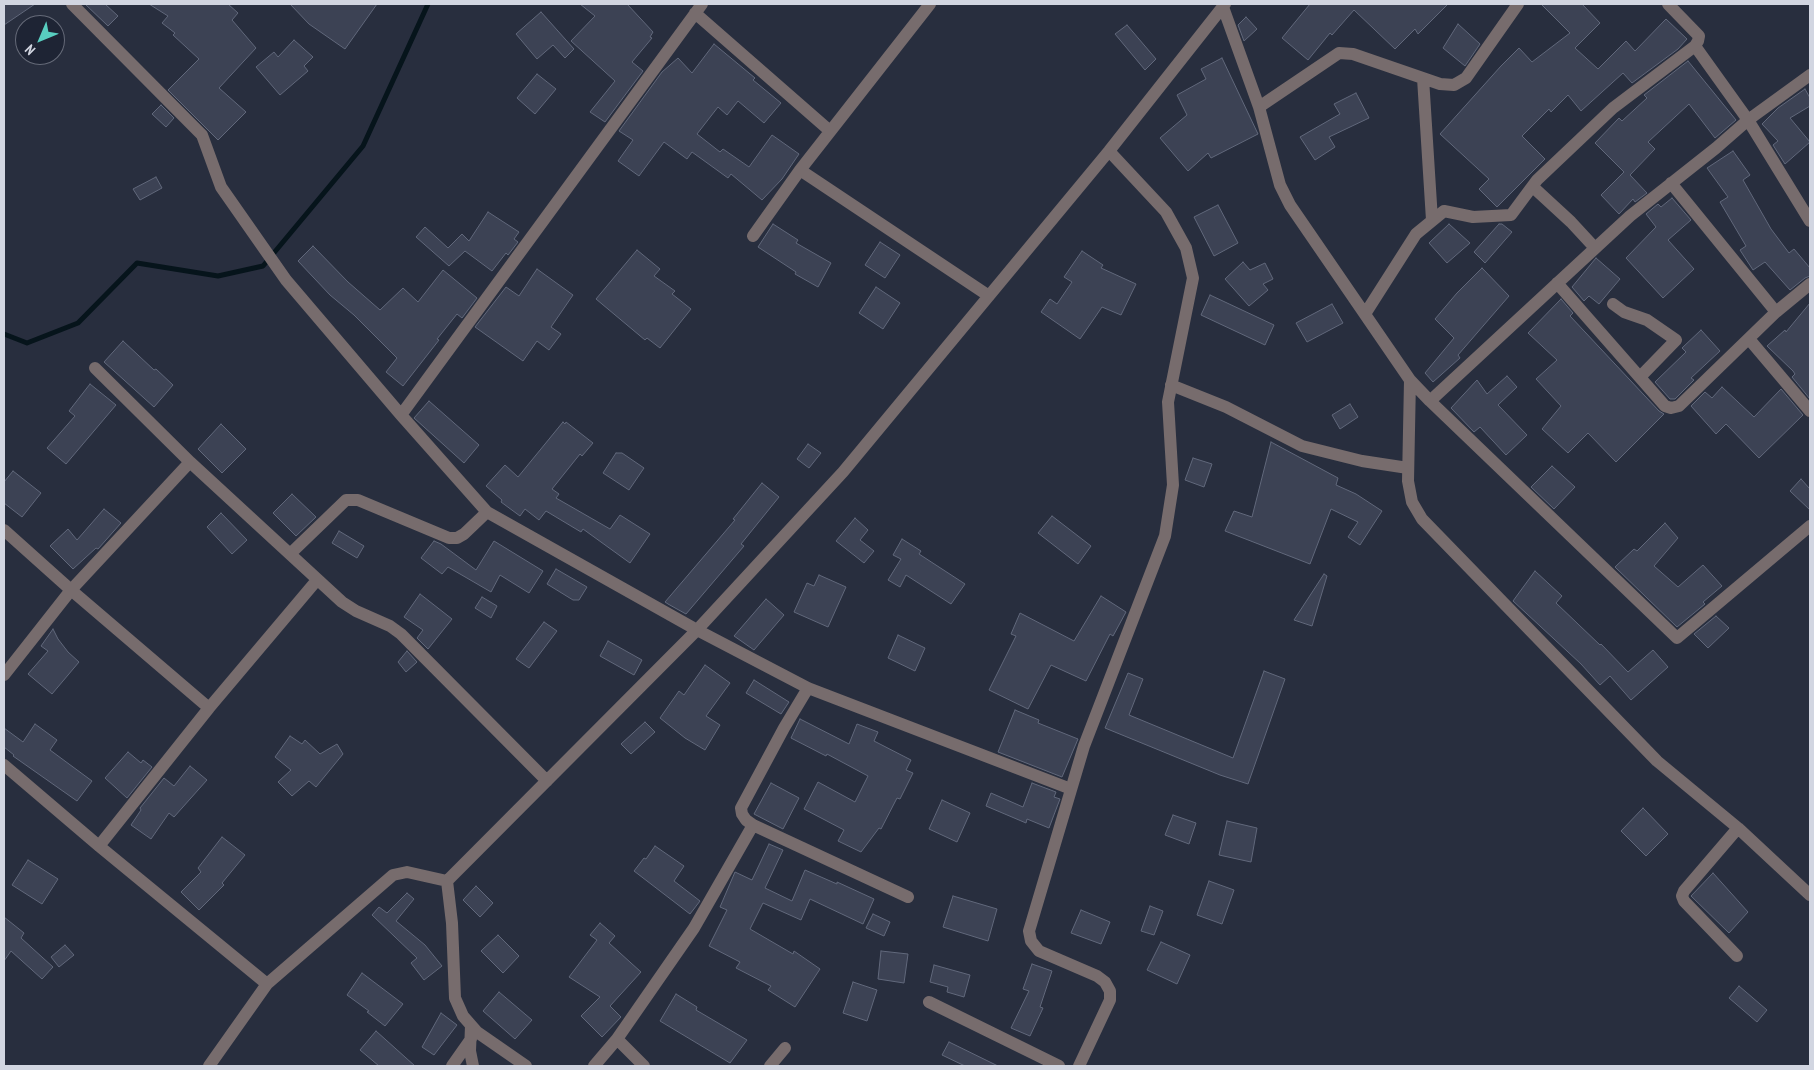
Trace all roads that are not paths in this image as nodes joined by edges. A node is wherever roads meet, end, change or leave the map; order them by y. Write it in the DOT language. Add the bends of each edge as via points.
graph roads {
  1 [pos="72,4"];
  2 [pos="930,4"];
  3 [pos="1518,4"];
  4 [pos="1668,4"];
  5 [pos="1224,5"];
  6 [pos="699,8"];
  7 [pos="1695,46"];
  8 [pos="1810,75"];
  9 [pos="1423,78"];
  10 [pos="1259,107"];
  11 [pos="1748,120"];
  12 [pos="830,131"];
  13 [pos="1109,151"];
  14 [pos="800,170"];
  15 [pos="1671,183"];
  16 [pos="1533,186"];
  17 [pos="1432,220"];
  18 [pos="1810,221"];
  19 [pos="753,236"];
  20 [pos="1595,248"];
  21 [pos="1557,283"];
  22 [pos="1810,284"];
  23 [pos="989,296"];
  24 [pos="1613,304"];
  25 [pos="1776,312"];
  26 [pos="1365,314"];
  27 [pos="1748,338"];
  28 [pos="95,368"];
  29 [pos="1640,376"];
  30 [pos="1410,380"];
  31 [pos="1171,385"];
  32 [pos="1430,400"];
  33 [pos="1810,411"];
  34 [pos="401,415"];
  35 [pos="190,462"];
  36 [pos="1408,468"];
  37 [pos="487,512"];
  38 [pos="1810,526"];
  39 [pos="4,530"];
  40 [pos="290,554"];
  41 [pos="317,580"];
  42 [pos="71,590"];
  43 [pos="698,630"];
  44 [pos="4,675"];
  45 [pos="808,688"];
  46 [pos="209,708"];
  47 [pos="4,765"];
  48 [pos="547,782"];
  49 [pos="1071,790"];
  50 [pos="753,825"];
  51 [pos="1738,828"];
  52 [pos="99,846"];
  53 [pos="447,881"];
  54 [pos="1810,894"];
  55 [pos="908,897"];
  56 [pos="1737,956"];
  57 [pos="267,984"];
  58 [pos="929,1002"];
  59 [pos="471,1026"];
  60 [pos="471,1039"];
  61 [pos="617,1039"];
  62 [pos="785,1048"];
  63 [pos="209,1066"];
  64 [pos="452,1066"];
  65 [pos="473,1066"];
  66 [pos="526,1066"];
  67 [pos="594,1066"];
  68 [pos="644,1066"];
  69 [pos="770,1066"];
  70 [pos="1059,1066"];
  71 [pos="1079,1066"];
  1 -- 34 [label="street" via="202,135 222,187 286,280"];
  2 -- 12 [label="street"];
  3 -- 9 [label="street" via="1466,78 1454,84 1440,84"];
  4 -- 7 [label="street" via="1699,36"];
  5 -- 10 [label="street"];
  5 -- 13 [label="street"];
  6 -- 12 [label="street"];
  6 -- 34 [label="street"];
  7 -- 11 [label="street"];
  7 -- 16 [label="street" via="1613,108"];
  8 -- 11 [label="street"];
  9 -- 10 [label="street" via="1353,54 1339,53"];
  9 -- 17 [label="street"];
  10 -- 26 [label="street" via="1280,185 1290,205"];
  11 -- 15 [label="street"];
  11 -- 18 [label="street"];
  12 -- 14 [label="street"];
  13 -- 23 [label="street"];
  13 -- 31 [label="street" via="1166,212 1186,248 1193,278"];
  14 -- 19 [label="street"];
  14 -- 23 [label="street"];
  15 -- 20 [label="street"];
  15 -- 25 [label="street"];
  16 -- 17 [label="street" via="1511,215 1472,217 1444,211"];
  16 -- 20 [label="street"];
  17 -- 26 [label="street" via="1416,234"];
  20 -- 21 [label="street"];
  21 -- 29 [label="street"];
  21 -- 32 [label="street"];
  22 -- 25 [label="street"];
  23 -- 43 [label="street" via="843,472"];
  24 -- 29 [label="street" via="1624,312 1647,320 1676,340"];
  25 -- 27 [label="street"];
  26 -- 30 [label="street"];
  27 -- 29 [label="street" via="1679,406 1665,406"];
  27 -- 33 [label="street"];
  28 -- 35 [label="street"];
  30 -- 32 [label="street"];
  30 -- 36 [label="street"];
  31 -- 36 [label="street" via="1226,407 1302,446"];
  31 -- 49 [label="street" via="1168,402 1173,485 1165,536 1084,746"];
  32 -- 38 [label="street" via="1677,638"];
  34 -- 37 [label="street"];
  35 -- 40 [label="street"];
  35 -- 42 [label="street"];
  36 -- 51 [label="street" via="1412,502 1422,519 1640,745"];
  37 -- 40 [label="street" via="464,534 449,538 358,500 346,500"];
  37 -- 43 [label="street"];
  39 -- 42 [label="street"];
  40 -- 41 [label="street"];
  41 -- 46 [label="street"];
  41 -- 48 [label="street" via="356,611 401,634"];
  42 -- 44 [label="street"];
  42 -- 46 [label="street"];
  43 -- 45 [label="street"];
  43 -- 48 [label="street"];
  45 -- 49 [label="street"];
  45 -- 50 [label="street" via="741,808 746,820"];
  46 -- 52 [label="street"];
  47 -- 52 [label="street"];
  48 -- 53 [label="street"];
  49 -- 71 [label="street" via="1029,931 1031,941 1039,951 1097,976 1110,991 1110,1000"];
  50 -- 55 [label="street"];
  50 -- 61 [label="street" via="694,928"];
  51 -- 54 [label="street"];
  51 -- 56 [label="street" via="1682,896"];
  52 -- 57 [label="street"];
  53 -- 57 [label="street" via="408,872 393,875"];
  53 -- 59 [label="street" via="455,998"];
  57 -- 63 [label="street"];
  58 -- 70 [label="street"];
  59 -- 60 [label="street"];
  59 -- 66 [label="street"];
  60 -- 64 [label="street"];
  60 -- 65 [label="street"];
  61 -- 67 [label="street"];
  61 -- 68 [label="street"];
  62 -- 69 [label="street"];
}
